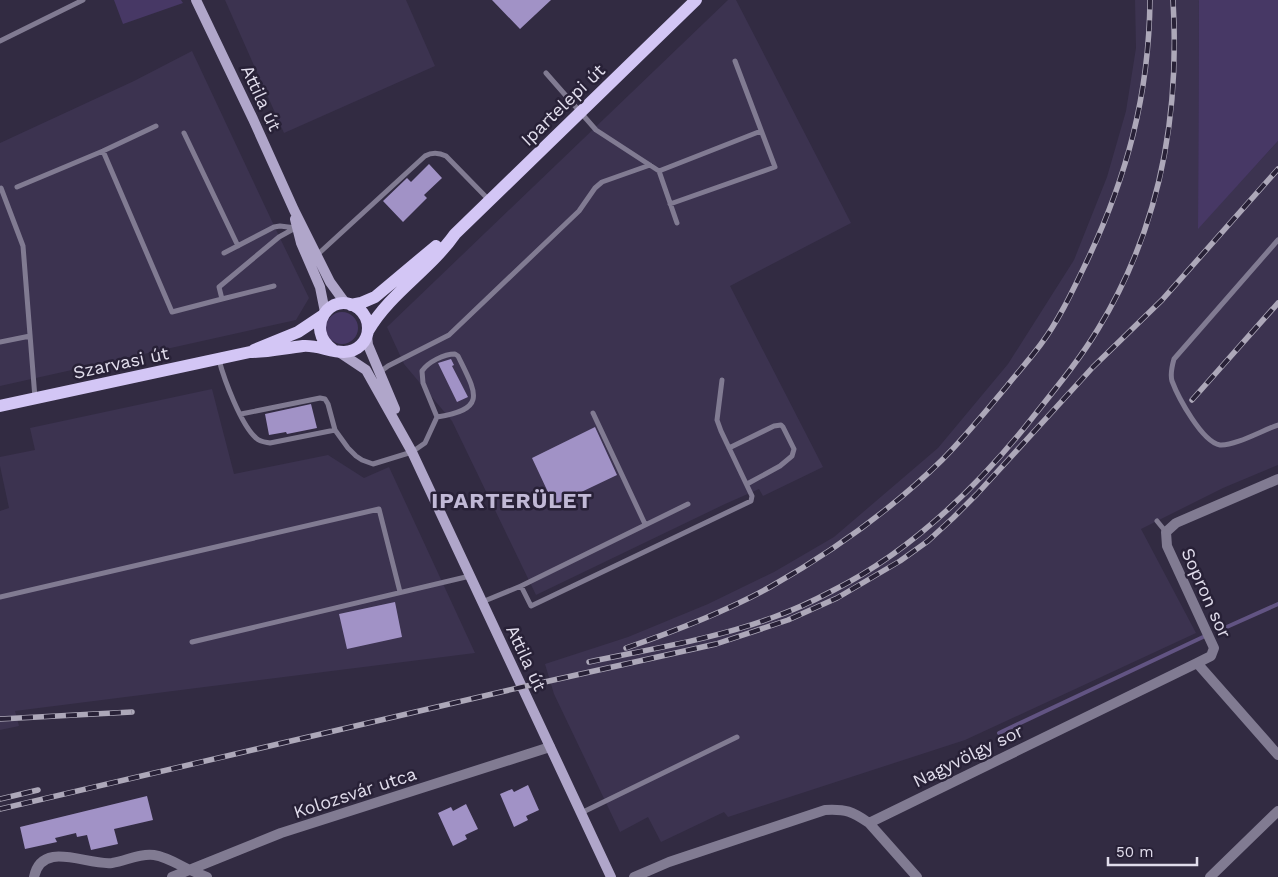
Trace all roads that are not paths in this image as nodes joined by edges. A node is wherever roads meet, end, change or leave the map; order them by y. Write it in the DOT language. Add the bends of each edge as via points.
graph roads {
  1 [pos="83,0"];
  2 [pos="196,0"];
  3 [pos="696,0"];
  4 [pos="0,41"];
  5 [pos="736,61"];
  6 [pos="546,73"];
  7 [pos="580,112"];
  8 [pos="156,126"];
  9 [pos="762,131"];
  10 [pos="184,133"];
  11 [pos="102,151"];
  12 [pos="650,165"];
  13 [pos="659,171"];
  14 [pos="17,187"];
  15 [pos="1,188"];
  16 [pos="490,200"];
  17 [pos="670,204"];
  18 [pos="677,222"];
  19 [pos="299,227"];
  20 [pos="455,234"];
  21 [pos="1278,240"];
  22 [pos="238,246"];
  23 [pos="224,253"];
  24 [pos="317,255"];
  25 [pos="274,286"];
  26 [pos="222,299"];
  27 [pos="349,304"];
  28 [pos="324,314"];
  29 [pos="367,334"];
  30 [pos="30,336"];
  31 [pos="0,342"];
  32 [pos="336,351"];
  33 [pos="250,352"];
  34 [pos="219,359"];
  35 [pos="380,372"];
  36 [pos="722,380"];
  37 [pos="35,399"];
  38 [pos="0,406"];
  39 [pos="241,414"];
  40 [pos="593,414"];
  41 [pos="437,417"];
  42 [pos="1278,424"];
  43 [pos="335,430"];
  44 [pos="729,448"];
  45 [pos="412,452"];
  46 [pos="1278,479"];
  47 [pos="747,484"];
  48 [pos="688,504"];
  49 [pos="1157,521"];
  50 [pos="645,524"];
  51 [pos="1166,532"];
  52 [pos="470,576"];
  53 [pos="520,586"];
  54 [pos="400,592"];
  55 [pos="0,597"];
  56 [pos="482,602"];
  57 [pos="192,642"];
  58 [pos="1197,663"];
  59 [pos="737,737"];
  60 [pos="550,747"];
  61 [pos="1278,755"];
  62 [pos="1278,812"];
  63 [pos="581,813"];
  64 [pos="869,823"];
  65 [pos="190,870"];
  66 [pos="34,877"];
  67 [pos="172,877"];
  68 [pos="207,877"];
  69 [pos="611,877"];
  70 [pos="634,877"];
  71 [pos="917,877"];
  72 [pos="1210,877"];
  1 -- 4 [label="lane"];
  2 -- 19 [label="main road, Attila út" via="254,119"];
  3 -- 7 [label="main road, Ipartelepi út"];
  5 -- 9 [label="lane"];
  6 -- 7 [label="lane"];
  7 -- 12 [label="lane" via="596,130"];
  7 -- 16 [label="main road, Ipartelepi út"];
  8 -- 11 [label="lane"];
  9 -- 13 [label="lane"];
  9 -- 17 [label="lane" via="775,167"];
  10 -- 22 [label="lane"];
  11 -- 14 [label="lane"];
  11 -- 26 [label="lane" via="172,312"];
  12 -- 13 [label="lane"];
  12 -- 35 [label="lane" via="602,182 579,211 449,335"];
  13 -- 17 [label="lane"];
  15 -- 30 [label="lane" via="23,246"];
  16 -- 20 [label="main road, Ipartelepi út"];
  16 -- 24 [label="lane" via="446,156 432,153"];
  17 -- 18 [label="lane"];
  19 -- 22 [label="lane" via="280,226"];
  19 -- 24 [label="main road, Attila út"];
  19 -- 26 [label="lane" via="279,237 219,287"];
  19 -- 28 [label="main road, Attila út" via="301,243 320,288"];
  20 -- 27 [label="main road" via="375,296 361,303"];
  20 -- 29 [label="main road" via="445,248 391,300"];
  21 -- 42 [label="lane" via="1174,359 1171,372 1172,381 1193,420 1214,443 1235,442"];
  22 -- 23 [label="lane"];
  24 -- 27 [label="main road, Attila út" via="330,282"];
  25 -- 26 [label="lane"];
  27 -- 28 [label="main road" via="335,305"];
  27 -- 29 [label="main road" via="366,318"];
  28 -- 32 [label="main road" via="320,335"];
  28 -- 33 [label="main road" via="298,332"];
  29 -- 32 [label="main road" via="359,348"];
  29 -- 35 [label="main road, Attila út"];
  30 -- 31 [label="lane"];
  30 -- 37 [label="lane"];
  32 -- 33 [label="main road" via="304,346"];
  32 -- 45 [label="main road, Attila út" via="366,370"];
  33 -- 34 [label="main road, Szarvasi út"];
  34 -- 37 [label="main road, Szarvasi út"];
  34 -- 39 [label="lane" via="229,391"];
  35 -- 45 [label="main road, Attila út"];
  36 -- 44 [label="lane" via="718,420"];
  37 -- 38 [label="main road, Szarvasi út"];
  39 -- 43 [label="lane" via="252,434 264,442"];
  39 -- 43 [label="lane" via="320,398 328,404"];
  40 -- 50 [label="lane"];
  41 -- 41 [label="lane" via="423,383 422,371 428,364 454,354 473,386 474,401 466,408"];
  41 -- 45 [label="lane" via="425,443"];
  43 -- 45 [label="lane" via="348,448 368,463 379,464"];
  44 -- 47 [label="lane"];
  44 -- 47 [label="lane" via="777,425 784,426 794,449 792,456"];
  45 -- 52 [label="main road, Attila út"];
  46 -- 51 [label="street, Sopron sor" via="1176,523"];
  47 -- 53 [label="lane" via="752,496 748,504 531,606"];
  48 -- 50 [label="lane"];
  49 -- 51 [label="lane"];
  50 -- 53 [label="lane"];
  51 -- 58 [label="street, Sopron sor" via="1167,546 1214,648 1211,656"];
  52 -- 54 [label="lane"];
  52 -- 56 [label="main road, Attila út"];
  53 -- 56 [label="lane"];
  54 -- 55 [label="lane" via="379,509"];
  54 -- 57 [label="lane"];
  56 -- 60 [label="main road, Attila út"];
  58 -- 61 [label="street"];
  58 -- 64 [label="street, Nagyvölgy sor"];
  59 -- 63 [label="lane"];
  60 -- 63 [label="main road, Attila út"];
  60 -- 65 [label="street, Kolozsvár utca" via="281,833"];
  62 -- 72 [label="street"];
  63 -- 69 [label="main road, Attila út"];
  64 -- 70 [label="street" via="856,814 825,810 669,862"];
  64 -- 71 [label="street"];
  65 -- 66 [label="street" via="153,855 113,863 62,856 41,862"];
  65 -- 67 [label="street, Kolozsvár utca"];
  65 -- 68 [label="street"];
}
